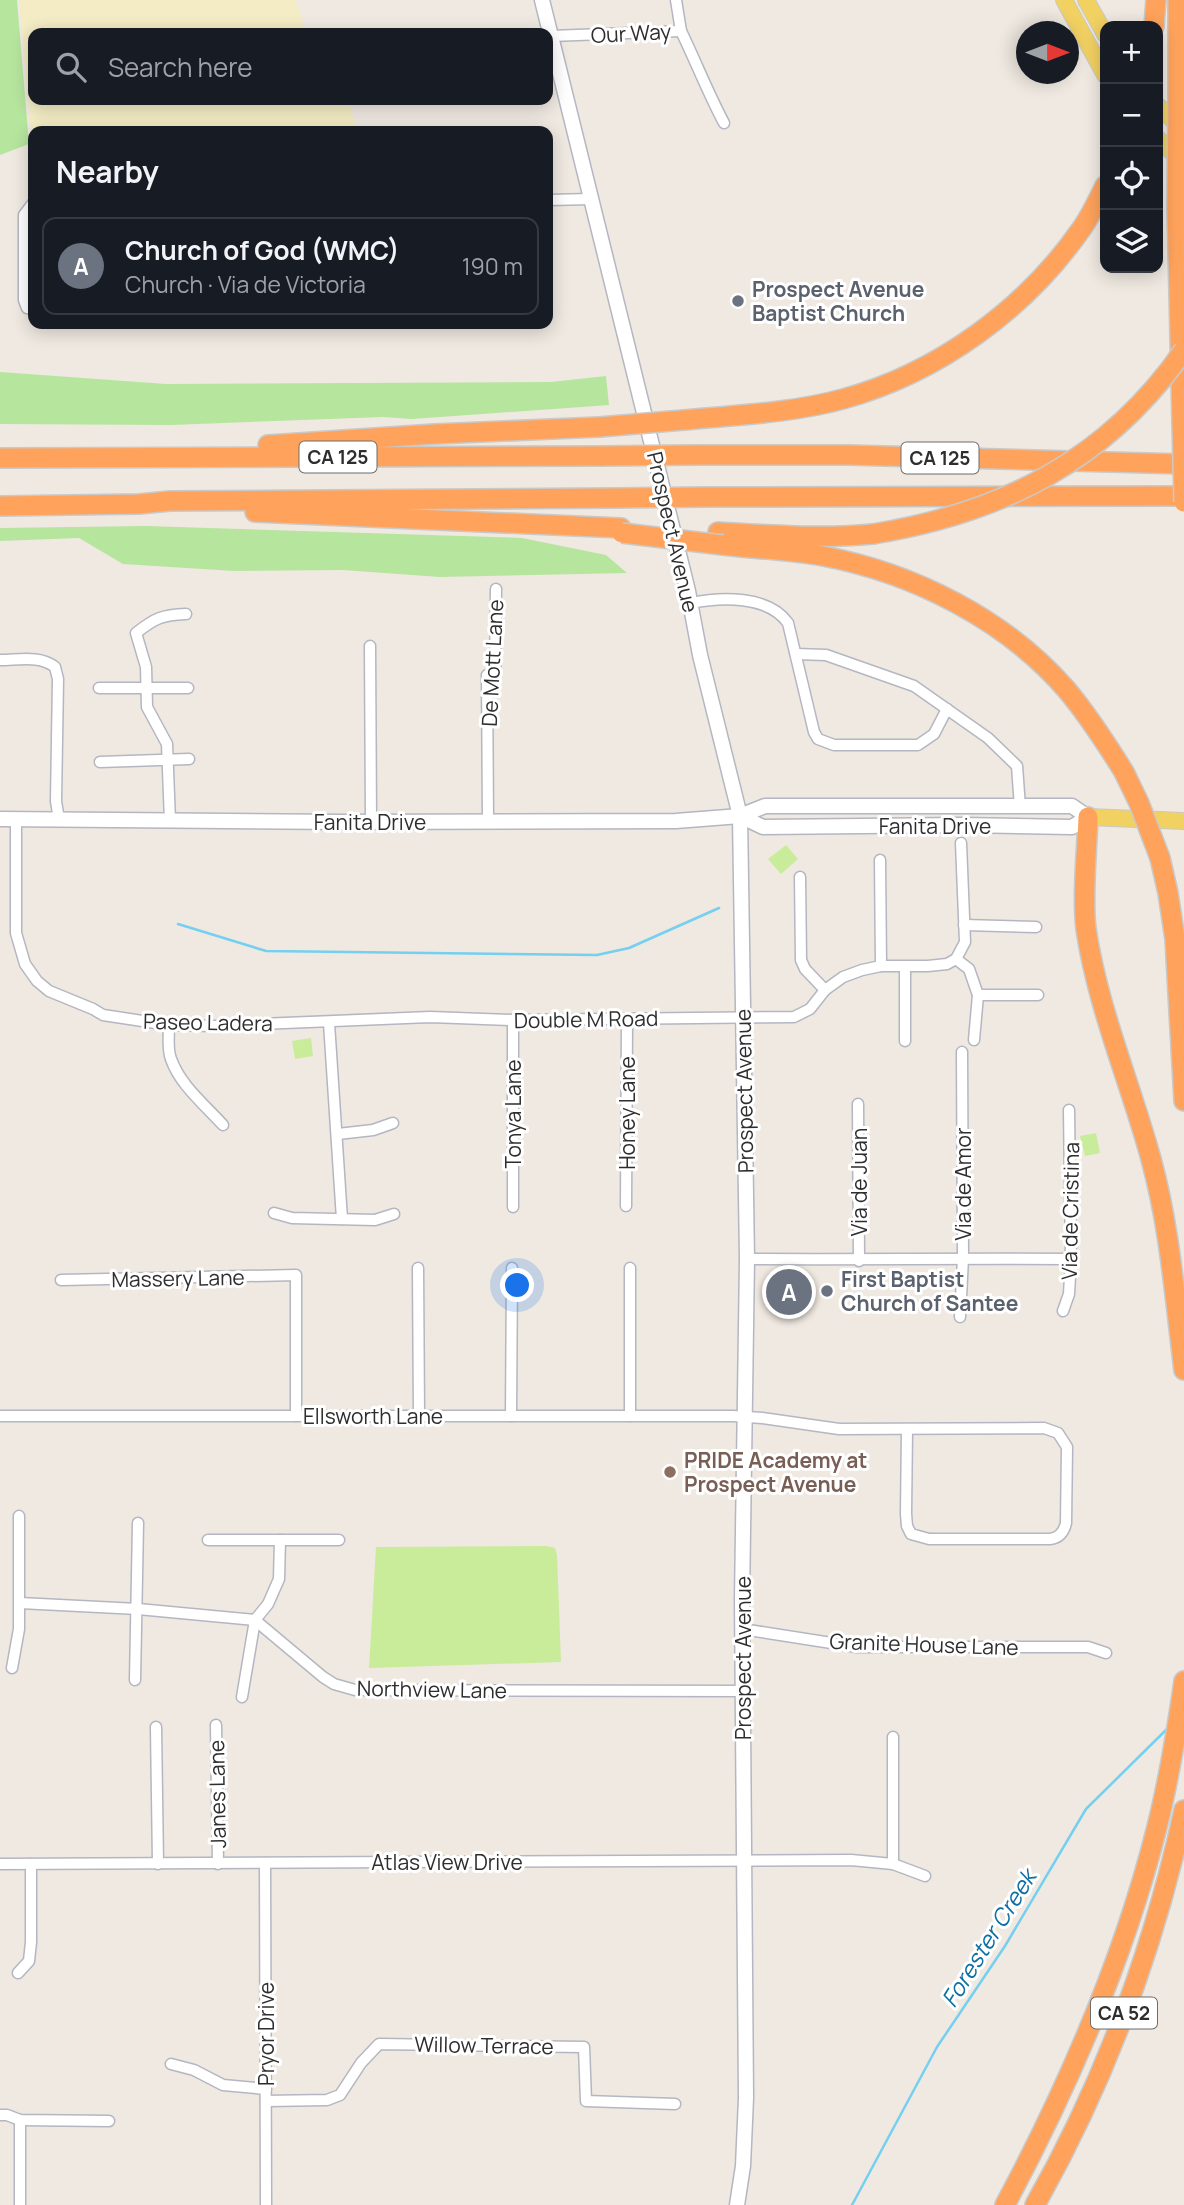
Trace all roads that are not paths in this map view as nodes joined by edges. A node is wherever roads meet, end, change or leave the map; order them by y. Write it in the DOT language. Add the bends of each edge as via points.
graph roads {
  1 [pos="542,0"];
  2 [pos="676,0"];
  3 [pos="1064,0"];
  4 [pos="1086,0"];
  5 [pos="1156,0"];
  6 [pos="1178,0"];
  7 [pos="1154,21"];
  8 [pos="1100,25"];
  9 [pos="549,28"];
  10 [pos="681,32"];
  11 [pos="553,36"];
  12 [pos="553,63"];
  13 [pos="1100,66"];
  14 [pos="1163,111"];
  15 [pos="724,123"];
  16 [pos="1184,130"];
  17 [pos="1163,144"];
  18 [pos="1184,163"];
  19 [pos="1100,195"];
  20 [pos="592,199"];
  21 [pos="553,200"];
  22 [pos="28,209"];
  23 [pos="28,305"];
  24 [pos="1184,350"];
  25 [pos="1184,454"];
  26 [pos="0,458"];
  27 [pos="75,458"];
  28 [pos="1102,463"];
  29 [pos="1184,464"];
  30 [pos="1184,496"];
  31 [pos="1184,502"];
  32 [pos="139,504"];
  33 [pos="0,506"];
  34 [pos="622,531"];
  35 [pos="496,589"];
  36 [pos="691,603"];
  37 [pos="186,614"];
  38 [pos="370,646"];
  39 [pos="796,654"];
  40 [pos="0,660"];
  41 [pos="99,688"];
  42 [pos="147,688"];
  43 [pos="188,688"];
  44 [pos="947,709"];
  45 [pos="189,759"];
  46 [pos="168,760"];
  47 [pos="100,762"];
  48 [pos="1020,807"];
  49 [pos="740,816"];
  50 [pos="1088,817"];
  51 [pos="0,819"];
  52 [pos="16,819"];
  53 [pos="59,820"];
  54 [pos="170,821"];
  55 [pos="488,821"];
  56 [pos="1184,821"];
  57 [pos="371,822"];
  58 [pos="961,843"];
  59 [pos="880,860"];
  60 [pos="800,877"];
  61 [pos="964,925"];
  62 [pos="1036,927"];
  63 [pos="956,959"];
  64 [pos="881,966"];
  65 [pos="905,967"];
  66 [pos="825,990"];
  67 [pos="978,995"];
  68 [pos="1038,995"];
  69 [pos="430,1017"];
  70 [pos="742,1018"];
  71 [pos="627,1019"];
  72 [pos="513,1020"];
  73 [pos="330,1023"];
  74 [pos="169,1025"];
  75 [pos="974,1040"];
  76 [pos="905,1041"];
  77 [pos="962,1052"];
  78 [pos="1184,1101"];
  79 [pos="858,1104"];
  80 [pos="1069,1110"];
  81 [pos="393,1123"];
  82 [pos="223,1125"];
  83 [pos="338,1133"];
  84 [pos="626,1206"];
  85 [pos="513,1207"];
  86 [pos="274,1213"];
  87 [pos="394,1214"];
  88 [pos="342,1219"];
  89 [pos="964,1258"];
  90 [pos="747,1259"];
  91 [pos="1071,1259"];
  92 [pos="859,1261"];
  93 [pos="418,1268"];
  94 [pos="512,1268"];
  95 [pos="630,1269"];
  96 [pos="61,1280"];
  97 [pos="1063,1311"];
  98 [pos="960,1317"];
  99 [pos="1184,1370"];
  100 [pos="0,1416"];
  101 [pos="296,1416"];
  102 [pos="419,1416"];
  103 [pos="511,1416"];
  104 [pos="630,1416"];
  105 [pos="745,1417"];
  106 [pos="906,1430"];
  107 [pos="19,1516"];
  108 [pos="138,1523"];
  109 [pos="208,1540"];
  110 [pos="280,1540"];
  111 [pos="339,1540"];
  112 [pos="20,1603"];
  113 [pos="138,1609"];
  114 [pos="255,1620"];
  115 [pos="742,1629"];
  116 [pos="1106,1653"];
  117 [pos="12,1668"];
  118 [pos="135,1680"];
  119 [pos="1184,1681"];
  120 [pos="743,1691"];
  121 [pos="242,1697"];
  122 [pos="216,1725"];
  123 [pos="156,1727"];
  124 [pos="892,1737"];
  125 [pos="1184,1810"];
  126 [pos="743,1860"];
  127 [pos="265,1863"];
  128 [pos="0,1864"];
  129 [pos="31,1864"];
  130 [pos="158,1864"];
  131 [pos="218,1864"];
  132 [pos="893,1864"];
  133 [pos="925,1876"];
  134 [pos="18,1973"];
  135 [pos="171,2064"];
  136 [pos="266,2089"];
  137 [pos="266,2101"];
  138 [pos="675,2104"];
  139 [pos="0,2115"];
  140 [pos="20,2120"];
  141 [pos="109,2120"];
  142 [pos="20,2205"];
  143 [pos="266,2205"];
  144 [pos="737,2205"];
  145 [pos="1005,2205"];
  146 [pos="1035,2205"];
  1 -- 9 [label="main road, Prospect Avenue"];
  2 -- 10 [label="street, Our Way"];
  3 -- 13 [label="main road"];
  4 -- 8 [label="main road"];
  5 -- 7 [label="highway"];
  6 -- 31 [label="highway, bridge"];
  10 -- 11 [label="street, Our Way"];
  10 -- 15 [label="street"];
  12 -- 20 [label="main road, Prospect Avenue"];
  14 -- 16 [label="main road"];
  17 -- 18 [label="main road"];
  19 -- 27 [label="highway, bridge" via="1083,227 1040,281 972,339 901,380 842,399 783,411 599,428"];
  20 -- 21 [label="street"];
  20 -- 36 [label="main road, Prospect Avenue"];
  22 -- 23 [label="street" via="24,215 24,299"];
  24 -- 34 [label="highway, bridge" via="1126,418 1078,458 1018,492 974,510 915,527 840,537"];
  25 -- 28 [label="highway"];
  26 -- 27 [label="highway, CA 125"];
  27 -- 28 [label="highway, CA 125, bridge" via="847,455"];
  28 -- 29 [label="highway, CA 125"];
  30 -- 32 [label="highway, CA 125, bridge" via="183,500"];
  32 -- 33 [label="highway, CA 125"];
  32 -- 34 [label="highway" via="566,524"];
  34 -- 78 [label="highway, bridge" via="823,556 898,576 974,613 1037,660 1097,729 1124,772 1160,858 1175,939"];
  35 -- 55 [label="street, De Mott Lane" via="495,675 487,675"];
  36 -- 39 [label="street" via="739,600 780,612 788,623"];
  36 -- 49 [label="main road, Prospect Avenue"];
  37 -- 42 [label="street" via="154,619 136,633"];
  38 -- 57 [label="street"];
  39 -- 44 [label="street" via="826,656 914,686"];
  39 -- 44 [label="street" via="814,732 834,746 918,745 934,734"];
  40 -- 53 [label="street" via="40,659 55,667"];
  41 -- 42 [label="street"];
  42 -- 43 [label="street"];
  42 -- 46 [label="street" via="147,708 167,744"];
  44 -- 48 [label="street" via="1017,766"];
  45 -- 46 [label="street"];
  46 -- 47 [label="street"];
  46 -- 54 [label="street"];
  48 -- 49 [label="main road, Fanita Drive" via="765,806"];
  48 -- 50 [label="main road, Fanita Drive" via="1072,806"];
  49 -- 50 [label="main road, Fanita Drive" via="763,827 1072,827"];
  49 -- 55 [label="main road, Fanita Drive" via="676,821"];
  49 -- 70 [label="main road, Prospect Avenue"];
  50 -- 56 [label="main road, Fanita Drive"];
  50 -- 99 [label="highway" via="1086,925 1104,1012 1164,1212"];
  51 -- 52 [label="main road, Fanita Drive"];
  52 -- 53 [label="main road, Fanita Drive"];
  52 -- 74 [label="street, Paseo Ladera" via="16,933 25,964 37,981 103,1015"];
  53 -- 54 [label="main road, Fanita Drive"];
  54 -- 57 [label="main road, Fanita Drive"];
  55 -- 57 [label="main road, Fanita Drive"];
  58 -- 61 [label="street"];
  59 -- 64 [label="street"];
  60 -- 66 [label="street" via="801,960"];
  61 -- 62 [label="street"];
  61 -- 63 [label="street" via="965,942"];
  63 -- 65 [label="street, Double M Road" via="947,964"];
  63 -- 67 [label="street" via="969,969"];
  64 -- 65 [label="street, Double M Road"];
  64 -- 66 [label="street, Double M Road" via="843,977"];
  65 -- 76 [label="street"];
  66 -- 70 [label="street, Double M Road" via="810,1009 794,1017"];
  67 -- 68 [label="street"];
  67 -- 75 [label="street"];
  69 -- 72 [label="street, Double M Road"];
  69 -- 73 [label="street, Paseo Ladera"];
  70 -- 71 [label="street, Double M Road"];
  70 -- 90 [label="main road, Prospect Avenue"];
  71 -- 72 [label="street, Double M Road"];
  71 -- 84 [label="street, Honey Lane"];
  72 -- 85 [label="street, Tonya Lane"];
  73 -- 74 [label="street, Paseo Ladera"];
  73 -- 83 [label="street"];
  74 -- 82 [label="street" via="171,1060"];
  77 -- 89 [label="street, Via de Amor"];
  79 -- 92 [label="street, Via de Juan"];
  80 -- 91 [label="street, Via de Cristina"];
  81 -- 83 [label="street"];
  83 -- 88 [label="street"];
  86 -- 88 [label="street"];
  87 -- 88 [label="street" via="375,1220"];
  89 -- 91 [label="street"];
  89 -- 92 [label="street"];
  89 -- 98 [label="street, Via de Amor"];
  90 -- 92 [label="street"];
  90 -- 105 [label="main road, Prospect Avenue"];
  91 -- 97 [label="street, Via de Cristina"];
  93 -- 102 [label="street"];
  94 -- 103 [label="street"];
  95 -- 104 [label="street"];
  96 -- 101 [label="street, Massery Lane" via="296,1275"];
  100 -- 101 [label="street, Ellsworth Lane"];
  101 -- 102 [label="street, Ellsworth Lane"];
  102 -- 103 [label="street, Ellsworth Lane"];
  103 -- 104 [label="street, Ellsworth Lane"];
  104 -- 105 [label="street, Ellsworth Lane"];
  105 -- 106 [label="street, Ellsworth Lane" via="839,1429"];
  105 -- 115 [label="main road, Prospect Avenue"];
  106 -- 106 [label="street, Ellsworth Lane" via="1054,1430 1067,1447 1064,1530 1050,1539 929,1539 911,1534 906,1514"];
  107 -- 112 [label="street"];
  108 -- 113 [label="street"];
  109 -- 110 [label="street"];
  110 -- 111 [label="street"];
  110 -- 114 [label="street" via="277,1587"];
  112 -- 113 [label="street"];
  112 -- 117 [label="street"];
  113 -- 114 [label="street"];
  113 -- 118 [label="street"];
  114 -- 120 [label="street, Northview Lane" via="334,1684 355,1690"];
  114 -- 121 [label="street"];
  115 -- 116 [label="street, Granite House Lane" via="857,1647 1088,1647"];
  115 -- 120 [label="main road, Prospect Avenue"];
  119 -- 145 [label="highway, CA 52" via="1157,1827 1112,1972 1060,2097"];
  120 -- 126 [label="main road, Prospect Avenue"];
  122 -- 131 [label="street, Janes Lane"];
  123 -- 130 [label="street"];
  124 -- 132 [label="street"];
  125 -- 146 [label="highway, CA 52" via="1173,1861 1119,2027"];
  126 -- 127 [label="street, Atlas View Drive"];
  126 -- 132 [label="street, Atlas View Drive"];
  126 -- 144 [label="main road, Prospect Avenue" via="746,2115"];
  127 -- 131 [label="street, Atlas View Drive"];
  127 -- 136 [label="street, Pryor Drive"];
  128 -- 129 [label="street, Atlas View Drive"];
  129 -- 130 [label="street, Atlas View Drive"];
  129 -- 134 [label="street" via="29,1961"];
  130 -- 131 [label="street, Atlas View Drive"];
  132 -- 133 [label="street, Atlas View Drive"];
  135 -- 136 [label="street" via="223,2085"];
  136 -- 137 [label="street, Pryor Drive"];
  137 -- 138 [label="street, Willow Terrace" via="327,2100 340,2095 379,2044 584,2047 586,2101"];
  137 -- 143 [label="street, Pryor Drive"];
  139 -- 140 [label="street"];
  140 -- 141 [label="street"];
  140 -- 142 [label="street"];
}
